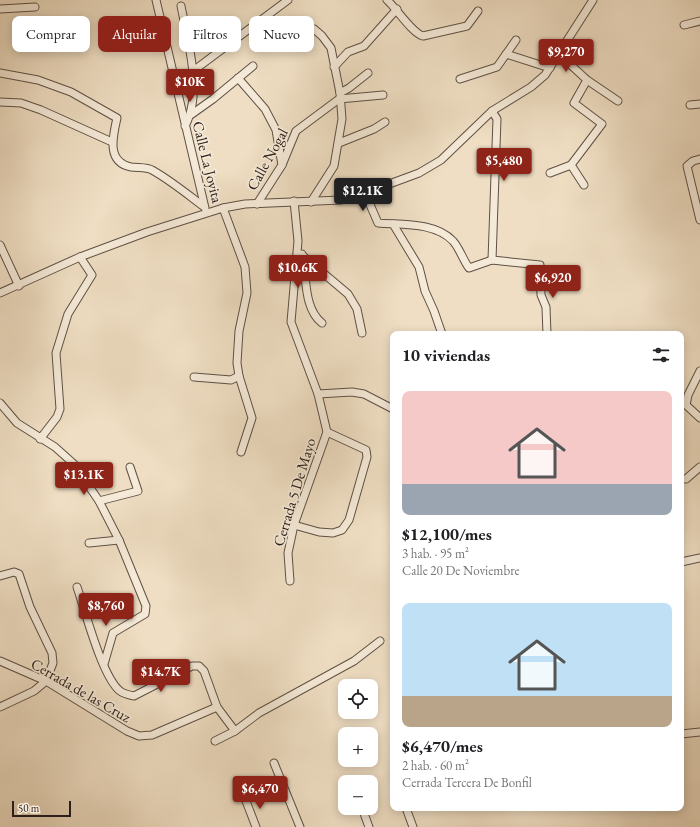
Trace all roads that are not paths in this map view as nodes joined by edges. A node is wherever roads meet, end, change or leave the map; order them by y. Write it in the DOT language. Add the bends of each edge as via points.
graph roads {
  1 [pos="156,0"];
  2 [pos="288,0"];
  3 [pos="387,0"];
  4 [pos="594,0"];
  5 [pos="181,6"];
  6 [pos="35,7"];
  7 [pos="0,9"];
  8 [pos="397,9"];
  9 [pos="478,11"];
  10 [pos="700,21"];
  11 [pos="684,25"];
  12 [pos="314,29"];
  13 [pos="516,40"];
  14 [pos="506,54"];
  15 [pos="559,54"];
  16 [pos="253,66"];
  17 [pos="334,67"];
  18 [pos="550,68"];
  19 [pos="193,71"];
  20 [pos="0,73"];
  21 [pos="368,73"];
  22 [pos="238,78"];
  23 [pos="460,79"];
  24 [pos="587,80"];
  25 [pos="383,95"];
  26 [pos="339,96"];
  27 [pos="618,101"];
  28 [pos="0,102"];
  29 [pos="700,104"];
  30 [pos="690,105"];
  31 [pos="492,111"];
  32 [pos="192,114"];
  33 [pos="385,122"];
  34 [pos="186,126"];
  35 [pos="112,142"];
  36 [pos="339,143"];
  37 [pos="700,159"];
  38 [pos="282,165"];
  39 [pos="571,166"];
  40 [pos="550,173"];
  41 [pos="584,185"];
  42 [pos="365,193"];
  43 [pos="294,201"];
  44 [pos="311,202"];
  45 [pos="257,204"];
  46 [pos="203,206"];
  47 [pos="223,208"];
  48 [pos="208,213"];
  49 [pos="700,220"];
  50 [pos="393,224"];
  51 [pos="298,241"];
  52 [pos="0,245"];
  53 [pos="303,256"];
  54 [pos="80,257"];
  55 [pos="492,260"];
  56 [pos="19,286"];
  57 [pos="0,293"];
  58 [pos="322,323"];
  59 [pos="441,331"];
  60 [pos="547,331"];
  61 [pos="362,333"];
  62 [pos="700,371"];
  63 [pos="239,376"];
  64 [pos="194,377"];
  65 [pos="318,394"];
  66 [pos="0,404"];
  67 [pos="684,405"];
  68 [pos="390,407"];
  69 [pos="700,418"];
  70 [pos="327,432"];
  71 [pos="40,439"];
  72 [pos="241,452"];
  73 [pos="130,467"];
  74 [pos="700,467"];
  75 [pos="684,479"];
  76 [pos="99,501"];
  77 [pos="294,525"];
  78 [pos="119,540"];
  79 [pos="89,543"];
  80 [pos="700,558"];
  81 [pos="684,561"];
  82 [pos="0,576"];
  83 [pos="290,581"];
  84 [pos="77,587"];
  85 [pos="380,641"];
  86 [pos="0,661"];
  87 [pos="104,664"];
  88 [pos="46,681"];
  89 [pos="0,707"];
  90 [pos="217,707"];
  91 [pos="235,731"];
  92 [pos="700,732"];
  93 [pos="684,734"];
  94 [pos="215,741"];
  95 [pos="274,763"];
  96 [pos="246,800"];
  97 [pos="407,811"];
  98 [pos="365,815"];
  99 [pos="256,827"];
  100 [pos="300,827"];
  101 [pos="369,827"];
  102 [pos="413,827"];
  1 -- 34 [label="street, Calle La Joyita"];
  2 -- 19 [label="street"];
  3 -- 8 [label="street"];
  4 -- 15 [label="street"];
  5 -- 19 [label="street"];
  6 -- 7 [label="street"];
  8 -- 9 [label="street" via="418,34 423,36 467,26"];
  8 -- 17 [label="street" via="364,46 348,52"];
  10 -- 11 [label="street"];
  12 -- 17 [label="street" via="331,48"];
  13 -- 14 [label="street"];
  14 -- 18 [label="street"];
  14 -- 23 [label="street" via="497,67"];
  15 -- 18 [label="street"];
  15 -- 24 [label="street"];
  16 -- 22 [label="street"];
  17 -- 26 [label="street"];
  18 -- 31 [label="street" via="531,87"];
  19 -- 32 [label="street"];
  20 -- 35 [label="street" via="38,80 71,92 117,118"];
  21 -- 26 [label="street, Calle Nogal"];
  22 -- 32 [label="street"];
  22 -- 38 [label="street" via="269,116 276,130"];
  24 -- 27 [label="street"];
  24 -- 39 [label="street" via="574,103 602,124"];
  25 -- 26 [label="street"];
  26 -- 36 [label="street" via="342,119"];
  26 -- 38 [label="street, Calle Nogal" via="296,131"];
  28 -- 35 [label="street" via="21,103 41,110"];
  29 -- 30 [label="street"];
  31 -- 42 [label="street" via="441,160 419,173"];
  31 -- 55 [label="street" via="497,119"];
  32 -- 34 [label="street"];
  33 -- 36 [label="street" via="374,130"];
  34 -- 46 [label="street, Calle La Joyita"];
  35 -- 46 [label="street" via="115,156 121,163 150,169"];
  36 -- 44 [label="street" via="334,166"];
  37 -- 49 [label="street" via="687,166"];
  38 -- 45 [label="street, Calle Nogal"];
  39 -- 40 [label="street"];
  39 -- 41 [label="street"];
  42 -- 44 [label="street" via="341,200"];
  42 -- 50 [label="street" via="378,223"];
  43 -- 44 [label="street"];
  43 -- 45 [label="street"];
  43 -- 51 [label="street, Cerrada 5 De Mayo"];
  45 -- 47 [label="street"];
  46 -- 48 [label="street, Calle La Joyita"];
  47 -- 48 [label="street"];
  47 -- 63 [label="street" via="245,267 247,294 239,331"];
  48 -- 54 [label="street"];
  50 -- 55 [label="street" via="420,226 439,231 452,240 470,268"];
  50 -- 59 [label="street" via="419,267 425,291"];
  51 -- 53 [label="street"];
  51 -- 65 [label="street, Cerrada 5 De Mayo" via="291,322"];
  52 -- 56 [label="street"];
  53 -- 58 [label="street" via="309,302 315,318"];
  53 -- 61 [label="street" via="348,294 357,309"];
  54 -- 56 [label="street"];
  54 -- 71 [label="street" via="92,275 66,320 56,353 60,409"];
  55 -- 60 [label="street" via="540,264 541,295 546,307"];
  56 -- 57 [label="street"];
  62 -- 67 [label="street"];
  63 -- 64 [label="street" via="231,380"];
  63 -- 72 [label="street" via="252,418"];
  65 -- 68 [label="street" via="364,394"];
  65 -- 70 [label="street, Cerrada 5 De Mayo"];
  66 -- 71 [label="street" via="17,423"];
  67 -- 69 [label="street"];
  70 -- 77 [label="street, Cerrada 5 De Mayo"];
  70 -- 77 [label="street" via="366,450 367,457 349,520 342,530 333,532 319,532"];
  71 -- 76 [label="street" via="55,447 74,464"];
  73 -- 76 [label="street" via="138,491"];
  74 -- 75 [label="street"];
  76 -- 78 [label="street"];
  77 -- 83 [label="street, Cerrada 5 De Mayo" via="288,553"];
  78 -- 79 [label="street"];
  78 -- 87 [label="street" via="146,606 145,614 113,633"];
  80 -- 81 [label="street"];
  82 -- 88 [label="street" via="14,572 19,574 30,607 52,653 53,663"];
  84 -- 87 [label="street"];
  85 -- 91 [label="street" via="354,661 258,713"];
  86 -- 88 [label="street, Cerrada de las Cruz"];
  87 -- 90 [label="street" via="119,690 134,696 192,666 199,666 204,671"];
  88 -- 89 [label="street" via="34,691"];
  88 -- 90 [label="street, Cerrada de las Cruz" via="139,736 152,735"];
  90 -- 91 [label="street"];
  91 -- 94 [label="street"];
  92 -- 93 [label="street"];
  95 -- 100 [label="street"];
  96 -- 99 [label="street"];
  97 -- 102 [label="street"];
  98 -- 101 [label="street"];
}
